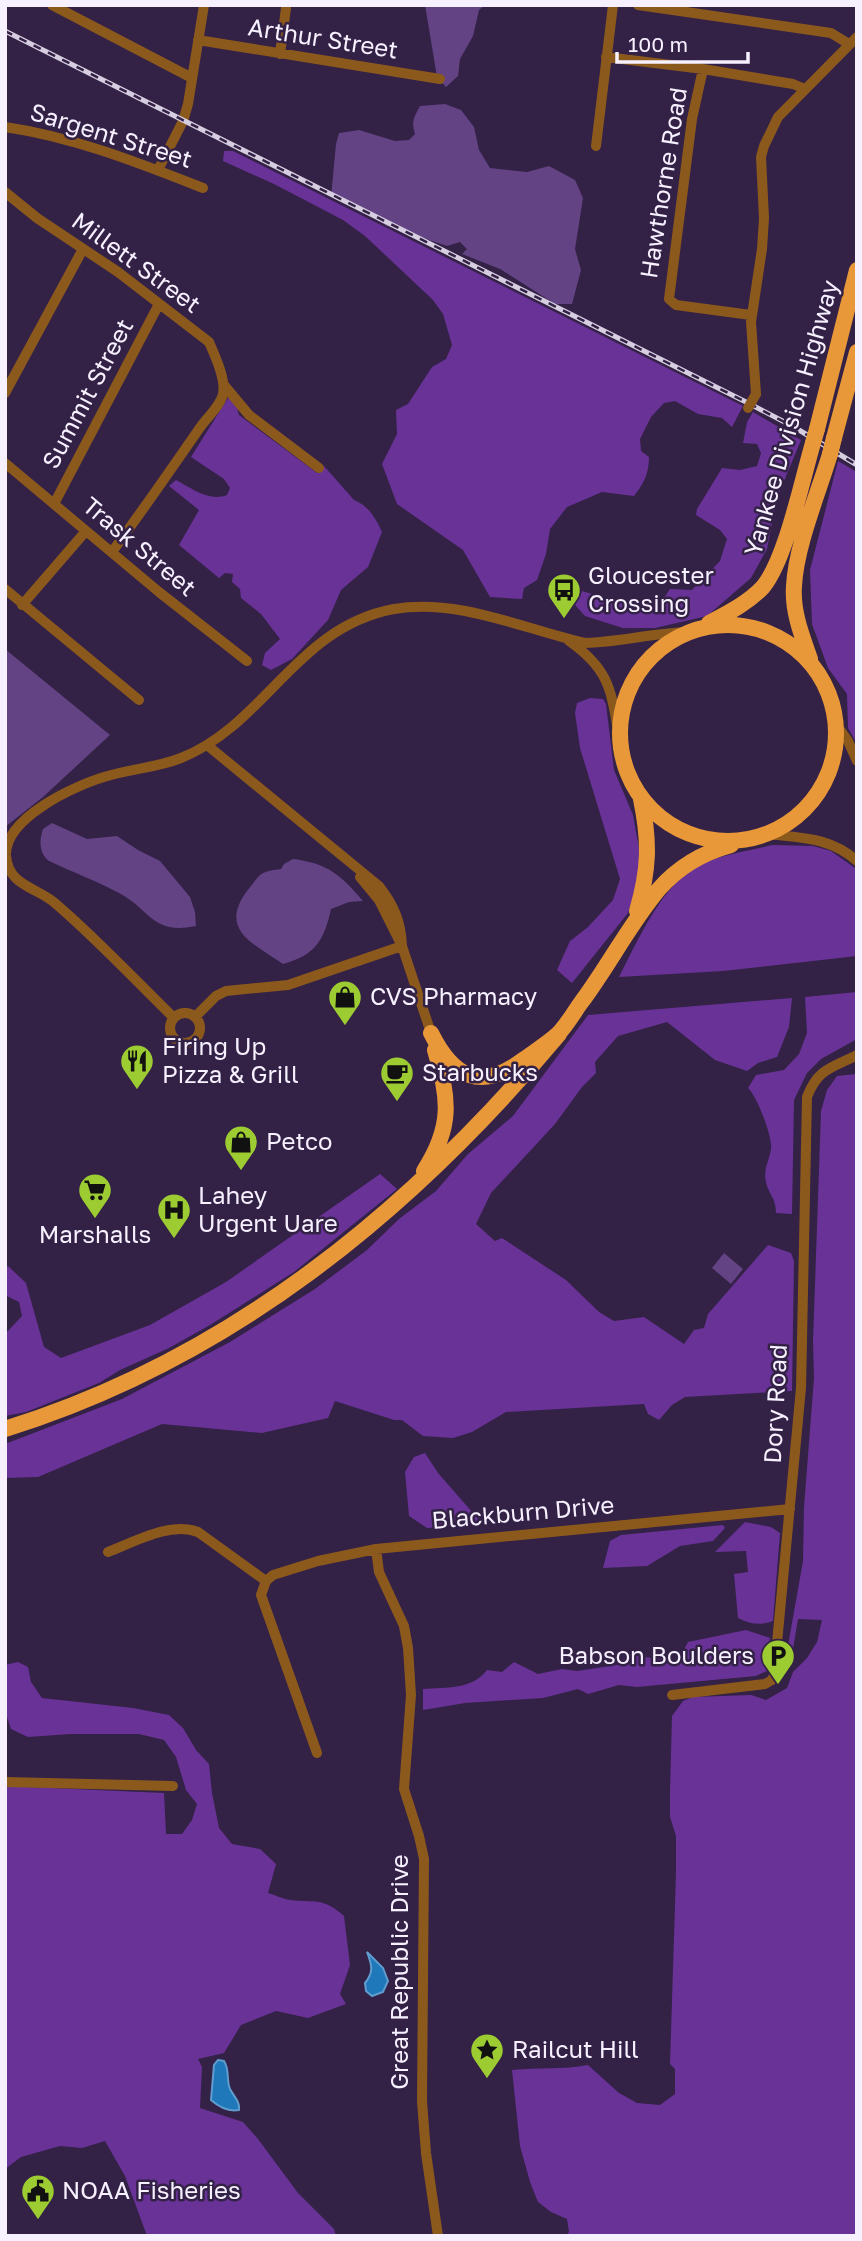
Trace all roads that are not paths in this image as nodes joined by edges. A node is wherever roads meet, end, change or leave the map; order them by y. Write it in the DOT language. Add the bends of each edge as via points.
graph roads {
  1 [pos="52,5"];
  2 [pos="204,5"];
  3 [pos="613,5"];
  4 [pos="638,5"];
  5 [pos="286,8"];
  6 [pos="198,40"];
  7 [pos="853,41"];
  8 [pos="280,54"];
  9 [pos="606,57"];
  10 [pos="704,69"];
  11 [pos="192,78"];
  12 [pos="440,79"];
  13 [pos="805,89"];
  14 [pos="5,127"];
  15 [pos="596,146"];
  16 [pos="158,170"];
  17 [pos="204,188"];
  18 [pos="5,192"];
  19 [pos="83,248"];
  20 [pos="857,271"];
  21 [pos="159,304"];
  22 [pos="751,314"];
  23 [pos="857,352"];
  24 [pos="222,382"];
  25 [pos="5,393"];
  26 [pos="748,408"];
  27 [pos="5,463"];
  28 [pos="319,468"];
  29 [pos="54,504"];
  30 [pos="86,531"];
  31 [pos="112,552"];
  32 [pos="5,589"];
  33 [pos="22,605"];
  34 [pos="696,629"];
  35 [pos="566,639"];
  36 [pos="247,661"];
  37 [pos="811,662"];
  38 [pos="139,700"];
  39 [pos="838,727"];
  40 [pos="620,741"];
  41 [pos="207,745"];
  42 [pos="857,761"];
  43 [pos="641,798"];
  44 [pos="767,834"];
  45 [pos="747,840"];
  46 [pos="857,861"];
  47 [pos="633,924"];
  48 [pos="402,946"];
  49 [pos="195,1016"];
  50 [pos="174,1018"];
  51 [pos="431,1033"];
  52 [pos="559,1034"];
  53 [pos="857,1055"];
  54 [pos="408,1193"];
  55 [pos="5,1429"];
  56 [pos="790,1509"];
  57 [pos="376,1549"];
  58 [pos="108,1552"];
  59 [pos="266,1581"];
  60 [pos="672,1695"];
  61 [pos="317,1753"];
  62 [pos="5,1782"];
  63 [pos="173,1786"];
  64 [pos="438,2236"];
  1 -- 11 [label="street"];
  2 -- 6 [label="street"];
  3 -- 9 [label="street"];
  4 -- 7 [label="street" via="831,33"];
  5 -- 8 [label="street"];
  6 -- 8 [label="street, Arthur Street"];
  6 -- 11 [label="street"];
  7 -- 13 [label="street"];
  8 -- 12 [label="street, Arthur Street"];
  9 -- 10 [label="street"];
  9 -- 15 [label="street"];
  10 -- 13 [label="street"];
  10 -- 22 [label="street, Hawthorne Road" via="692,119 671,302"];
  11 -- 16 [label="street" via="183,121"];
  13 -- 22 [label="street" via="778,117 761,157 764,218"];
  14 -- 16 [label="street, Sargent Street" via="62,139"];
  16 -- 17 [label="street, Sargent Street"];
  18 -- 19 [label="street, Millett Street"];
  19 -- 21 [label="street, Millett Street"];
  19 -- 25 [label="street"];
  20 -- 34 [label="highway, Yankee Division Highway" via="815,436 771,576 744,604"];
  21 -- 24 [label="street, Millett Street" via="209,342"];
  21 -- 29 [label="street, Summit Street"];
  22 -- 26 [label="street, bridge" via="756,394"];
  23 -- 37 [label="highway, Yankee Division Highway, bridge" via="794,586 796,614"];
  24 -- 28 [label="street" via="249,415"];
  24 -- 31 [label="street" via="216,408"];
  27 -- 29 [label="street, Trask Street"];
  29 -- 30 [label="street, Trask Street"];
  30 -- 31 [label="street, Trask Street"];
  30 -- 33 [label="street"];
  31 -- 36 [label="street, Trask Street"];
  32 -- 33 [label="street"];
  33 -- 38 [label="street"];
  34 -- 35 [label="street" via="601,642"];
  34 -- 37 [label="highway" via="741,624 762,629 786,640"];
  34 -- 40 [label="highway" via="666,644 639,671 623,705"];
  35 -- 40 [label="street" via="603,672"];
  35 -- 41 [label="street" via="449,607 382,613 340,629 314,647"];
  37 -- 39 [label="highway" via="827,686"];
  39 -- 42 [label="street"];
  39 -- 44 [label="highway" via="834,757 822,788 800,814"];
  40 -- 43 [label="highway" via="629,777"];
  41 -- 48 [label="street" via="379,886 401,926"];
  41 -- 50 [label="street" via="157,766 76,786 27,817 7,845 8,865 20,884 56,903"];
  43 -- 45 [label="highway" via="664,821 695,836"];
  43 -- 47 [label="highway" via="648,860"];
  44 -- 45 [label="highway"];
  44 -- 46 [label="street" via="823,841"];
  45 -- 47 [label="highway" via="712,850 677,870"];
  47 -- 52 [label="highway"];
  48 -- 49 [label="street" via="288,985 226,991"];
  48 -- 51 [label="street"];
  49 -- 50 [label="street" via="182,1013"];
  49 -- 50 [label="street" via="201,1030 187,1044 173,1038"];
  51 -- 52 [label="highway" via="457,1070 487,1078 510,1070"];
  51 -- 54 [label="highway" via="447,1112 438,1147"];
  52 -- 54 [label="highway" via="458,1147"];
  53 -- 56 [label="street, Dory Road" via="821,1073 807,1097 801,1388"];
  54 -- 55 [label="highway" via="331,1258 218,1335 52,1415"];
  56 -- 57 [label="street, Blackburn Drive"];
  56 -- 60 [label="street, Dory Road" via="772,1680"];
  57 -- 59 [label="street, Blackburn Drive" via="318,1561"];
  57 -- 64 [label="street, Great Republic Drive" via="379,1572 404,1626 408,1648 411,1695 404,1789 424,1859 422,2101"];
  58 -- 59 [label="street" via="156,1534 191,1529"];
  59 -- 61 [label="street" via="261,1595"];
  62 -- 63 [label="street"];
}
